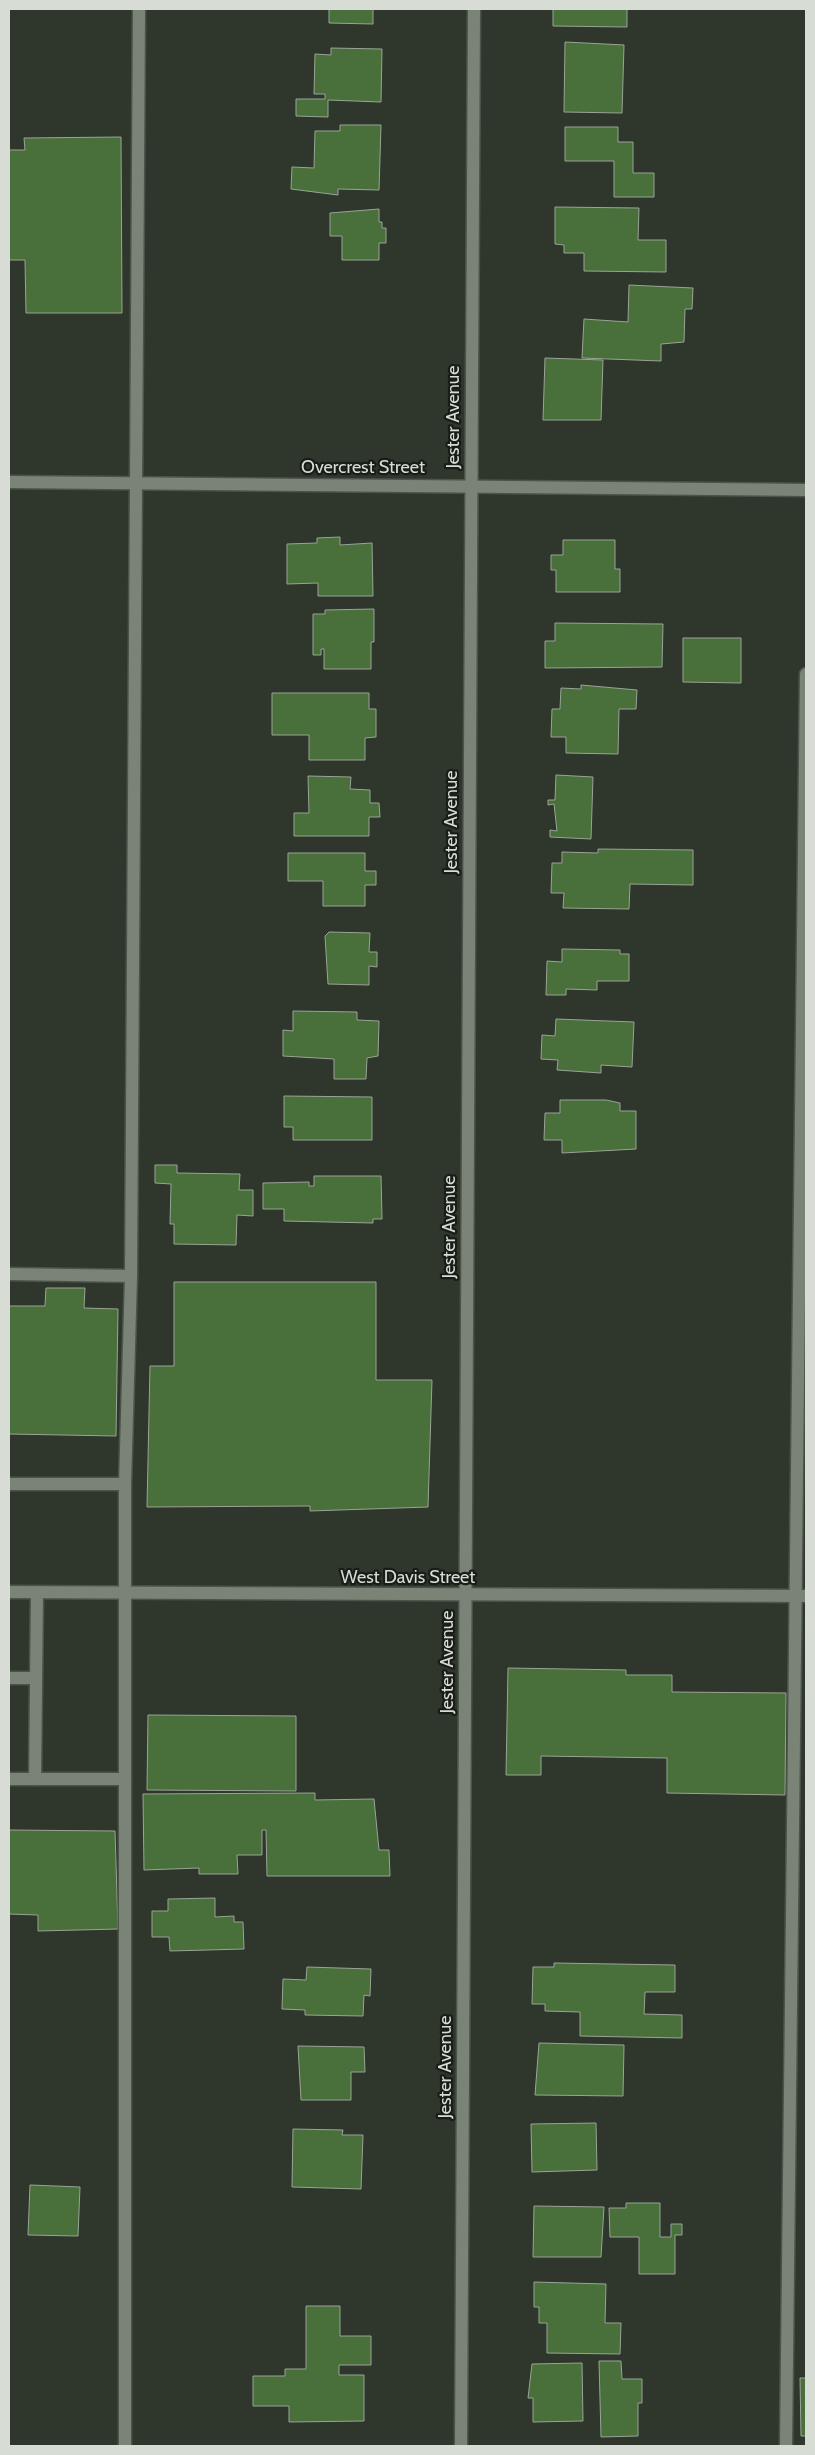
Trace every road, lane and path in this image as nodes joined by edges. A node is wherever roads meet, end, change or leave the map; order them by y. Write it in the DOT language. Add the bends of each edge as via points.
graph roads {
  1 [pos="139,9"];
  2 [pos="474,9"];
  3 [pos="9,482"];
  4 [pos="134,484"];
  5 [pos="470,485"];
  6 [pos="806,490"];
  7 [pos="806,674"];
  8 [pos="9,1274"];
  9 [pos="131,1276"];
  10 [pos="9,1484"];
  11 [pos="126,1484"];
  12 [pos="9,1592"];
  13 [pos="37,1593"];
  14 [pos="126,1593"];
  15 [pos="464,1594"];
  16 [pos="802,1596"];
  17 [pos="9,1678"];
  18 [pos="35,1678"];
  19 [pos="9,1779"];
  20 [pos="35,1779"];
  21 [pos="126,1779"];
  22 [pos="124,2446"];
  23 [pos="460,2446"];
  24 [pos="786,2446"];
  1 -- 4 [label="street"];
  2 -- 5 [label="street, Jester Avenue"];
  3 -- 4 [label="street, Overcrest Street"];
  4 -- 5 [label="street, Overcrest Street"];
  4 -- 9 [label="street"];
  5 -- 6 [label="street, Overcrest Street"];
  5 -- 15 [label="street, Jester Avenue"];
  7 -- 16 [label="street"];
  8 -- 9 [label="street"];
  9 -- 11 [label="street"];
  10 -- 11 [label="street"];
  11 -- 14 [label="street"];
  12 -- 13 [label="street, West Davis Street"];
  13 -- 14 [label="street, West Davis Street"];
  13 -- 18 [label="street"];
  14 -- 15 [label="street, West Davis Street"];
  14 -- 21 [label="street"];
  15 -- 16 [label="street, West Davis Street"];
  15 -- 23 [label="street, Jester Avenue"];
  16 -- 24 [label="street"];
  17 -- 18 [label="street"];
  18 -- 20 [label="street"];
  19 -- 20 [label="street"];
  20 -- 21 [label="street"];
  21 -- 22 [label="street"];
}
